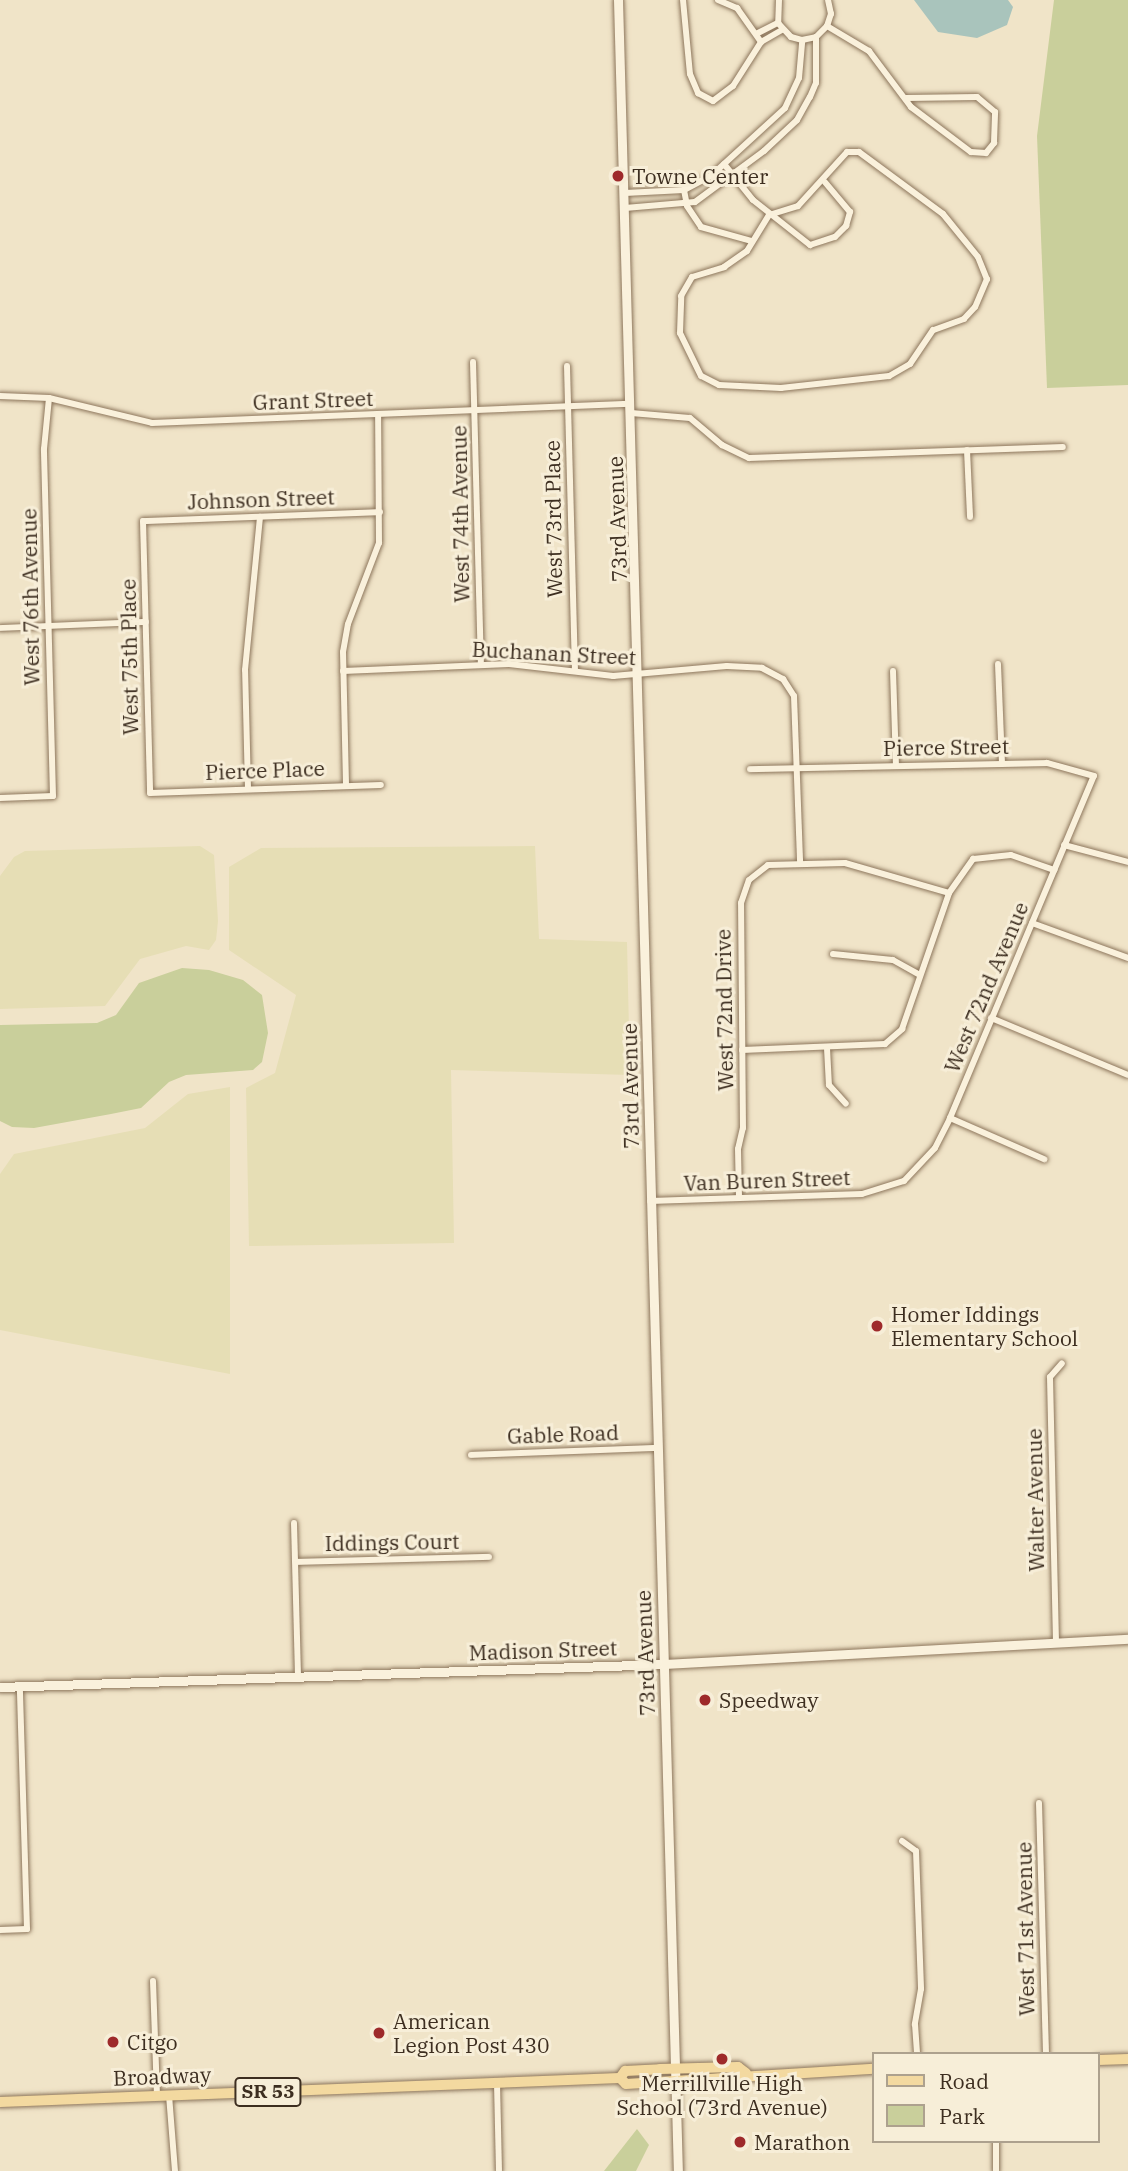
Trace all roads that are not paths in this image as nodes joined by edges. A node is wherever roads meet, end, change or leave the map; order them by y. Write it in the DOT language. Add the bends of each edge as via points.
graph roads {
  1 [pos="618,0"];
  2 [pos="683,0"];
  3 [pos="718,0"];
  4 [pos="779,0"];
  5 [pos="828,0"];
  6 [pos="780,26"];
  7 [pos="827,26"];
  8 [pos="756,34"];
  9 [pos="816,37"];
  10 [pos="802,40"];
  11 [pos="761,42"];
  12 [pos="906,99"];
  13 [pos="723,164"];
  14 [pos="734,176"];
  15 [pos="825,182"];
  16 [pos="684,190"];
  17 [pos="625,193"];
  18 [pos="687,206"];
  19 [pos="625,208"];
  20 [pos="769,215"];
  21 [pos="751,241"];
  22 [pos="473,362"];
  23 [pos="567,366"];
  24 [pos="0,397"];
  25 [pos="49,398"];
  26 [pos="568,407"];
  27 [pos="630,409"];
  28 [pos="475,410"];
  29 [pos="378,414"];
  30 [pos="1063,447"];
  31 [pos="967,450"];
  32 [pos="380,512"];
  33 [pos="260,517"];
  34 [pos="970,517"];
  35 [pos="143,521"];
  36 [pos="146,622"];
  37 [pos="48,626"];
  38 [pos="0,628"];
  39 [pos="998,664"];
  40 [pos="481,665"];
  41 [pos="342,671"];
  42 [pos="575,671"];
  43 [pos="893,671"];
  44 [pos="639,675"];
  45 [pos="1002,764"];
  46 [pos="896,766"];
  47 [pos="750,769"];
  48 [pos="797,769"];
  49 [pos="1094,776"];
  50 [pos="346,784"];
  51 [pos="381,785"];
  52 [pos="248,789"];
  53 [pos="150,793"];
  54 [pos="0,798"];
  55 [pos="1064,845"];
  56 [pos="800,862"];
  57 [pos="1128,862"];
  58 [pos="1054,870"];
  59 [pos="949,893"];
  60 [pos="1032,923"];
  61 [pos="833,954"];
  62 [pos="1128,958"];
  63 [pos="918,974"];
  64 [pos="991,1018"];
  65 [pos="827,1048"];
  66 [pos="742,1050"];
  67 [pos="1128,1075"];
  68 [pos="846,1104"];
  69 [pos="950,1118"];
  70 [pos="1044,1158"];
  71 [pos="884,1190"];
  72 [pos="739,1197"];
  73 [pos="650,1201"];
  74 [pos="1062,1363"];
  75 [pos="657,1448"];
  76 [pos="471,1455"];
  77 [pos="294,1523"];
  78 [pos="489,1557"];
  79 [pos="296,1562"];
  80 [pos="1128,1639"];
  81 [pos="1056,1642"];
  82 [pos="664,1664"];
  83 [pos="298,1676"];
  84 [pos="0,1687"];
  85 [pos="20,1687"];
  86 [pos="1039,1803"];
  87 [pos="902,1841"];
  88 [pos="0,1930"];
  89 [pos="153,1981"];
  90 [pos="917,2052"];
  91 [pos="1046,2052"];
  92 [pos="1128,2059"];
  93 [pos="1100,2060"];
  94 [pos="673,2069"];
  95 [pos="872,2069"];
  96 [pos="746,2074"];
  97 [pos="620,2078"];
  98 [pos="674,2082"];
  99 [pos="497,2083"];
  100 [pos="169,2095"];
  101 [pos="157,2096"];
  102 [pos="0,2102"];
  103 [pos="996,2143"];
  104 [pos="175,2171"];
  105 [pos="499,2171"];
  106 [pos="678,2171"];
  107 [pos="996,2171"];
  1 -- 17 [label="street, 73rd Avenue"];
  2 -- 11 [label="street" via="690,74 698,93 713,101 733,86"];
  3 -- 8 [label="street" via="737,8"];
  4 -- 6 [label="street"];
  5 -- 7 [label="street" via="831,14"];
  6 -- 8 [label="street"];
  6 -- 10 [label="street"];
  6 -- 11 [label="street"];
  7 -- 9 [label="street"];
  7 -- 12 [label="street" via="869,51"];
  8 -- 11 [label="street"];
  9 -- 10 [label="street"];
  9 -- 14 [label="street" via="816,83 797,120"];
  10 -- 13 [label="street" via="799,78 785,108"];
  12 -- 12 [label="street" via="971,152 986,153 994,143 995,112 977,97"];
  13 -- 14 [label="street"];
  13 -- 16 [label="street"];
  14 -- 18 [label="street"];
  14 -- 20 [label="street"];
  15 -- 20 [label="street" via="799,206"];
  15 -- 20 [label="street" via="850,212 846,226 835,237 810,245"];
  15 -- 21 [label="street" via="847,152 859,152 943,214 978,257 987,278 975,307 964,319 933,330 910,364 889,376 781,388 719,385 701,376 680,333 681,296 692,277 724,267 747,251"];
  16 -- 17 [label="street"];
  16 -- 18 [label="street"];
  17 -- 19 [label="street, 73rd Avenue"];
  18 -- 19 [label="street"];
  18 -- 21 [label="street" via="701,227"];
  19 -- 27 [label="street, 73rd Avenue"];
  20 -- 21 [label="street"];
  22 -- 28 [label="street, West 74th Avenue"];
  23 -- 26 [label="street, West 73rd Place"];
  24 -- 25 [label="street, Grant Street"];
  25 -- 29 [label="street, Grant Street" via="152,423"];
  25 -- 37 [label="street, West 76th Avenue" via="44,449"];
  26 -- 27 [label="street, Grant Street"];
  26 -- 28 [label="street, Grant Street"];
  26 -- 42 [label="street, West 73rd Place"];
  27 -- 31 [label="street, Grant Street" via="690,418 722,445 749,458"];
  27 -- 44 [label="street, 73rd Avenue"];
  28 -- 29 [label="street, Grant Street"];
  28 -- 40 [label="street, West 74th Avenue"];
  29 -- 32 [label="street"];
  30 -- 31 [label="street, Grant Street"];
  31 -- 34 [label="street"];
  32 -- 33 [label="street, Johnson Street"];
  32 -- 41 [label="street" via="377,551 345,635"];
  33 -- 35 [label="street, Johnson Street"];
  33 -- 52 [label="street" via="245,670"];
  35 -- 36 [label="street, West 75th Place"];
  36 -- 37 [label="street"];
  36 -- 53 [label="street, West 75th Place"];
  37 -- 38 [label="street"];
  37 -- 54 [label="street, West 76th Avenue" via="52,796"];
  39 -- 45 [label="street"];
  40 -- 41 [label="street, Buchanan Street"];
  40 -- 42 [label="street, Buchanan Street"];
  41 -- 50 [label="street"];
  42 -- 44 [label="street, Buchanan Street"];
  43 -- 46 [label="street"];
  44 -- 48 [label="street, Buchanan Street" via="727,666 762,668 783,679 794,696"];
  44 -- 73 [label="street, 73rd Avenue"];
  45 -- 46 [label="street, Pierce Street"];
  45 -- 49 [label="street, Pierce Street" via="1047,763"];
  46 -- 48 [label="street, Pierce Street"];
  47 -- 48 [label="street, Pierce Street"];
  48 -- 56 [label="street"];
  49 -- 55 [label="street, West 72nd Avenue"];
  50 -- 51 [label="street, Pierce Place"];
  50 -- 52 [label="street, Pierce Place"];
  52 -- 53 [label="street, Pierce Place"];
  55 -- 57 [label="street"];
  55 -- 58 [label="street, West 72nd Avenue"];
  56 -- 59 [label="street, West 72nd Drive" via="875,869"];
  56 -- 66 [label="street, West 72nd Drive" via="768,865 748,880 741,902"];
  58 -- 59 [label="street" via="1012,855 994,854 973,859"];
  58 -- 60 [label="street, West 72nd Avenue"];
  59 -- 63 [label="street"];
  60 -- 62 [label="street"];
  60 -- 64 [label="street, West 72nd Avenue"];
  61 -- 63 [label="street" via="893,960"];
  63 -- 65 [label="street" via="902,1029 885,1044"];
  64 -- 67 [label="street"];
  64 -- 69 [label="street, West 72nd Avenue"];
  65 -- 66 [label="street"];
  65 -- 68 [label="street" via="829,1085"];
  66 -- 72 [label="street, West 72nd Drive"];
  69 -- 70 [label="street"];
  69 -- 71 [label="street, West 72nd Avenue" via="919,1167"];
  71 -- 72 [label="street, Van Buren Street"];
  72 -- 73 [label="street, Van Buren Street"];
  73 -- 75 [label="street, 73rd Avenue"];
  74 -- 81 [label="street, Walter Avenue" via="1050,1377"];
  75 -- 76 [label="street, Gable Road"];
  75 -- 82 [label="street, 73rd Avenue"];
  77 -- 79 [label="street"];
  78 -- 79 [label="street, Iddings Court"];
  79 -- 83 [label="street"];
  80 -- 81 [label="street, Madison Street"];
  81 -- 82 [label="street, Madison Street"];
  82 -- 83 [label="street, Madison Street"];
  82 -- 94 [label="street, 73rd Avenue"];
  83 -- 85 [label="street, Madison Street"];
  84 -- 85 [label="street, Madison Street"];
  85 -- 88 [label="street" via="27,1929"];
  86 -- 91 [label="street, West 71st Avenue"];
  87 -- 90 [label="street" via="916,1851"];
  89 -- 101 [label="street"];
  92 -- 93 [label="main road"];
  94 -- 96 [label="main road, Broadway / SR 53" via="738,2067"];
  94 -- 97 [label="main road, Broadway / SR 53" via="625,2071"];
  94 -- 98 [label="street, 73rd Avenue"];
  95 -- 96 [label="main road, Broadway / SR 53"];
  96 -- 98 [label="main road, Broadway / SR 53" via="740,2080"];
  97 -- 98 [label="main road, Broadway / SR 53" via="626,2084"];
  97 -- 99 [label="main road, Broadway / SR 53"];
  98 -- 106 [label="street, 73rd Avenue"];
  99 -- 100 [label="main road, Broadway / SR 53"];
  99 -- 105 [label="street"];
  100 -- 101 [label="main road, Broadway / SR 53"];
  100 -- 104 [label="street"];
  101 -- 102 [label="main road, Broadway / SR 53"];
  103 -- 107 [label="street"];
}
